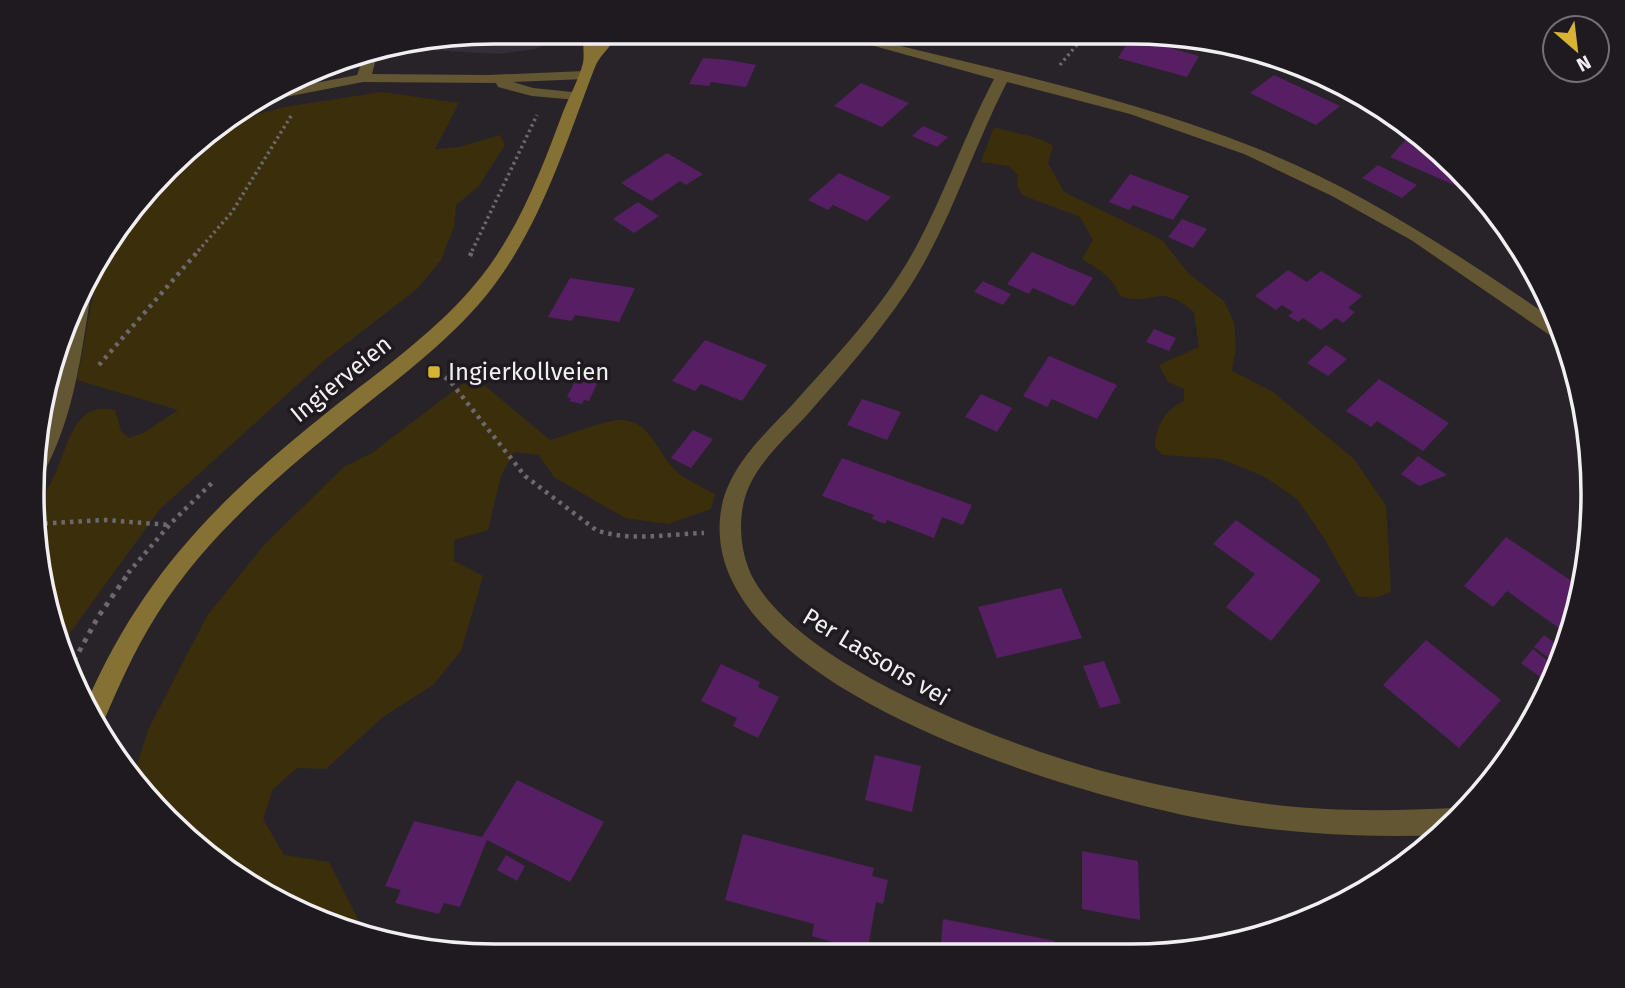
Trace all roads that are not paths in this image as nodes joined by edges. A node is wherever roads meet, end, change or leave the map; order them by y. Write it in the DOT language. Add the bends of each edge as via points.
graph roads {
  1 [pos="589,44"];
  2 [pos="606,44"];
  3 [pos="875,44"];
  4 [pos="369,62"];
  5 [pos="588,69"];
  6 [pos="363,78"];
  7 [pos="1002,78"];
  8 [pos="488,79"];
  9 [pos="293,91"];
  10 [pos="577,96"];
  11 [pos="1548,324"];
  12 [pos="75,331"];
  13 [pos="47,444"];
  14 [pos="98,707"];
  15 [pos="1440,821"];
  1 -- 5 [label="main road, Ingierveien"];
  2 -- 5 [label="main road, Ingierveien"];
  3 -- 7 [label="street"];
  4 -- 6 [label="street"];
  5 -- 8 [label="street"];
  5 -- 10 [label="main road, Ingierveien"];
  6 -- 8 [label="street"];
  6 -- 9 [label="street"];
  7 -- 11 [label="street" via="1167,121 1250,151 1417,236"];
  7 -- 15 [label="street, Per Lassons vei" via="914,265 867,331 744,475 732,506 730,530 737,570 747,590 776,626 829,665 937,725 1024,760 1118,786 1263,816 1329,822"];
  8 -- 10 [label="street" via="545,94"];
  10 -- 14 [label="main road, Ingierveien" via="522,224 490,280 432,340 263,476 221,517 187,556 136,630"];
  12 -- 13 [label="street" via="61,402"];
}
